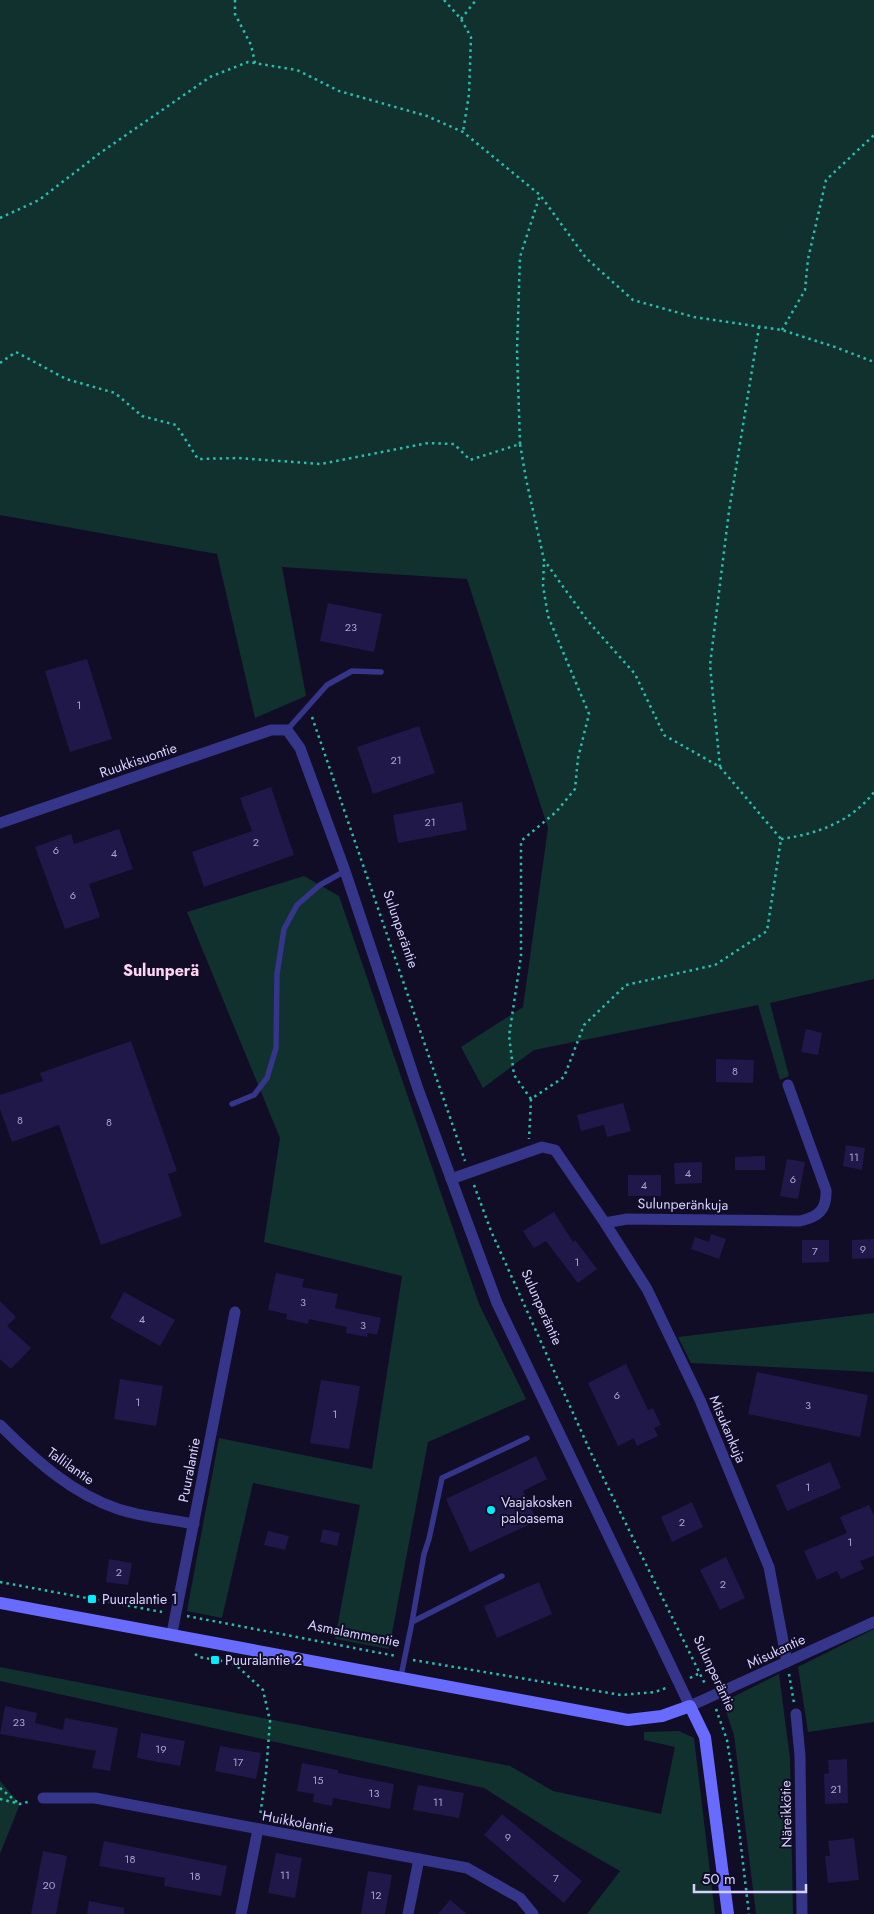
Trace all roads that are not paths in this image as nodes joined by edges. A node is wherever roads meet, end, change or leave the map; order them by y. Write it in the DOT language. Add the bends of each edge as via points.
graph roads {
  1 [pos="381,672"];
  2 [pos="287,730"];
  3 [pos="0,823"];
  4 [pos="345,871"];
  5 [pos="788,1085"];
  6 [pos="232,1104"];
  7 [pos="451,1179"];
  8 [pos="605,1222"];
  9 [pos="235,1312"];
  10 [pos="0,1425"];
  11 [pos="527,1438"];
  12 [pos="194,1524"];
  13 [pos="502,1576"];
  14 [pos="0,1603"];
  15 [pos="412,1622"];
  16 [pos="874,1622"];
  17 [pos="172,1634"];
  18 [pos="787,1662"];
  19 [pos="401,1676"];
  20 [pos="690,1706"];
  21 [pos="796,1714"];
  22 [pos="43,1798"];
  23 [pos="258,1829"];
  24 [pos="419,1859"];
  25 [pos="242,1914"];
  26 [pos="408,1914"];
  27 [pos="533,1914"];
  28 [pos="728,1914"];
  29 [pos="802,1914"];
  1 -- 2 [label="lane" via="352,671 327,685"];
  2 -- 3 [label="street, Ruukkisuontie" via="271,730"];
  2 -- 4 [label="street" via="300,748"];
  4 -- 6 [label="lane" via="320,885 297,905 284,929 277,974 276,1048 267,1078 254,1095"];
  4 -- 7 [label="street"];
  5 -- 8 [label="street, Sulunperänkuja" via="826,1190 827,1200 814,1218 628,1219"];
  7 -- 8 [label="street" via="542,1147 555,1150"];
  7 -- 20 [label="street" via="497,1303"];
  8 -- 18 [label="street, Misukankuja" via="647,1288 700,1400 769,1567"];
  9 -- 12 [label="street, Puuralantie"];
  10 -- 12 [label="street, Tallilantie" via="38,1462 84,1495 120,1510"];
  11 -- 15 [label="lane" via="442,1478"];
  12 -- 17 [label="street, Puuralantie"];
  13 -- 15 [label="lane"];
  14 -- 17 [label="street"];
  15 -- 19 [label="lane"];
  16 -- 18 [label="street, Misukantie"];
  17 -- 19 [label="street"];
  18 -- 20 [label="street, Misukantie"];
  19 -- 20 [label="street" via="628,1720 662,1716"];
  20 -- 28 [label="street" via="706,1737"];
  21 -- 29 [label="street, Näreikkötie" via="800,1756"];
  22 -- 23 [label="street, Huikkolantie" via="95,1798"];
  23 -- 24 [label="street, Huikkolantie"];
  23 -- 25 [label="street"];
  24 -- 26 [label="street"];
  24 -- 27 [label="street, Huikkolantie" via="467,1868 520,1898"];
}
